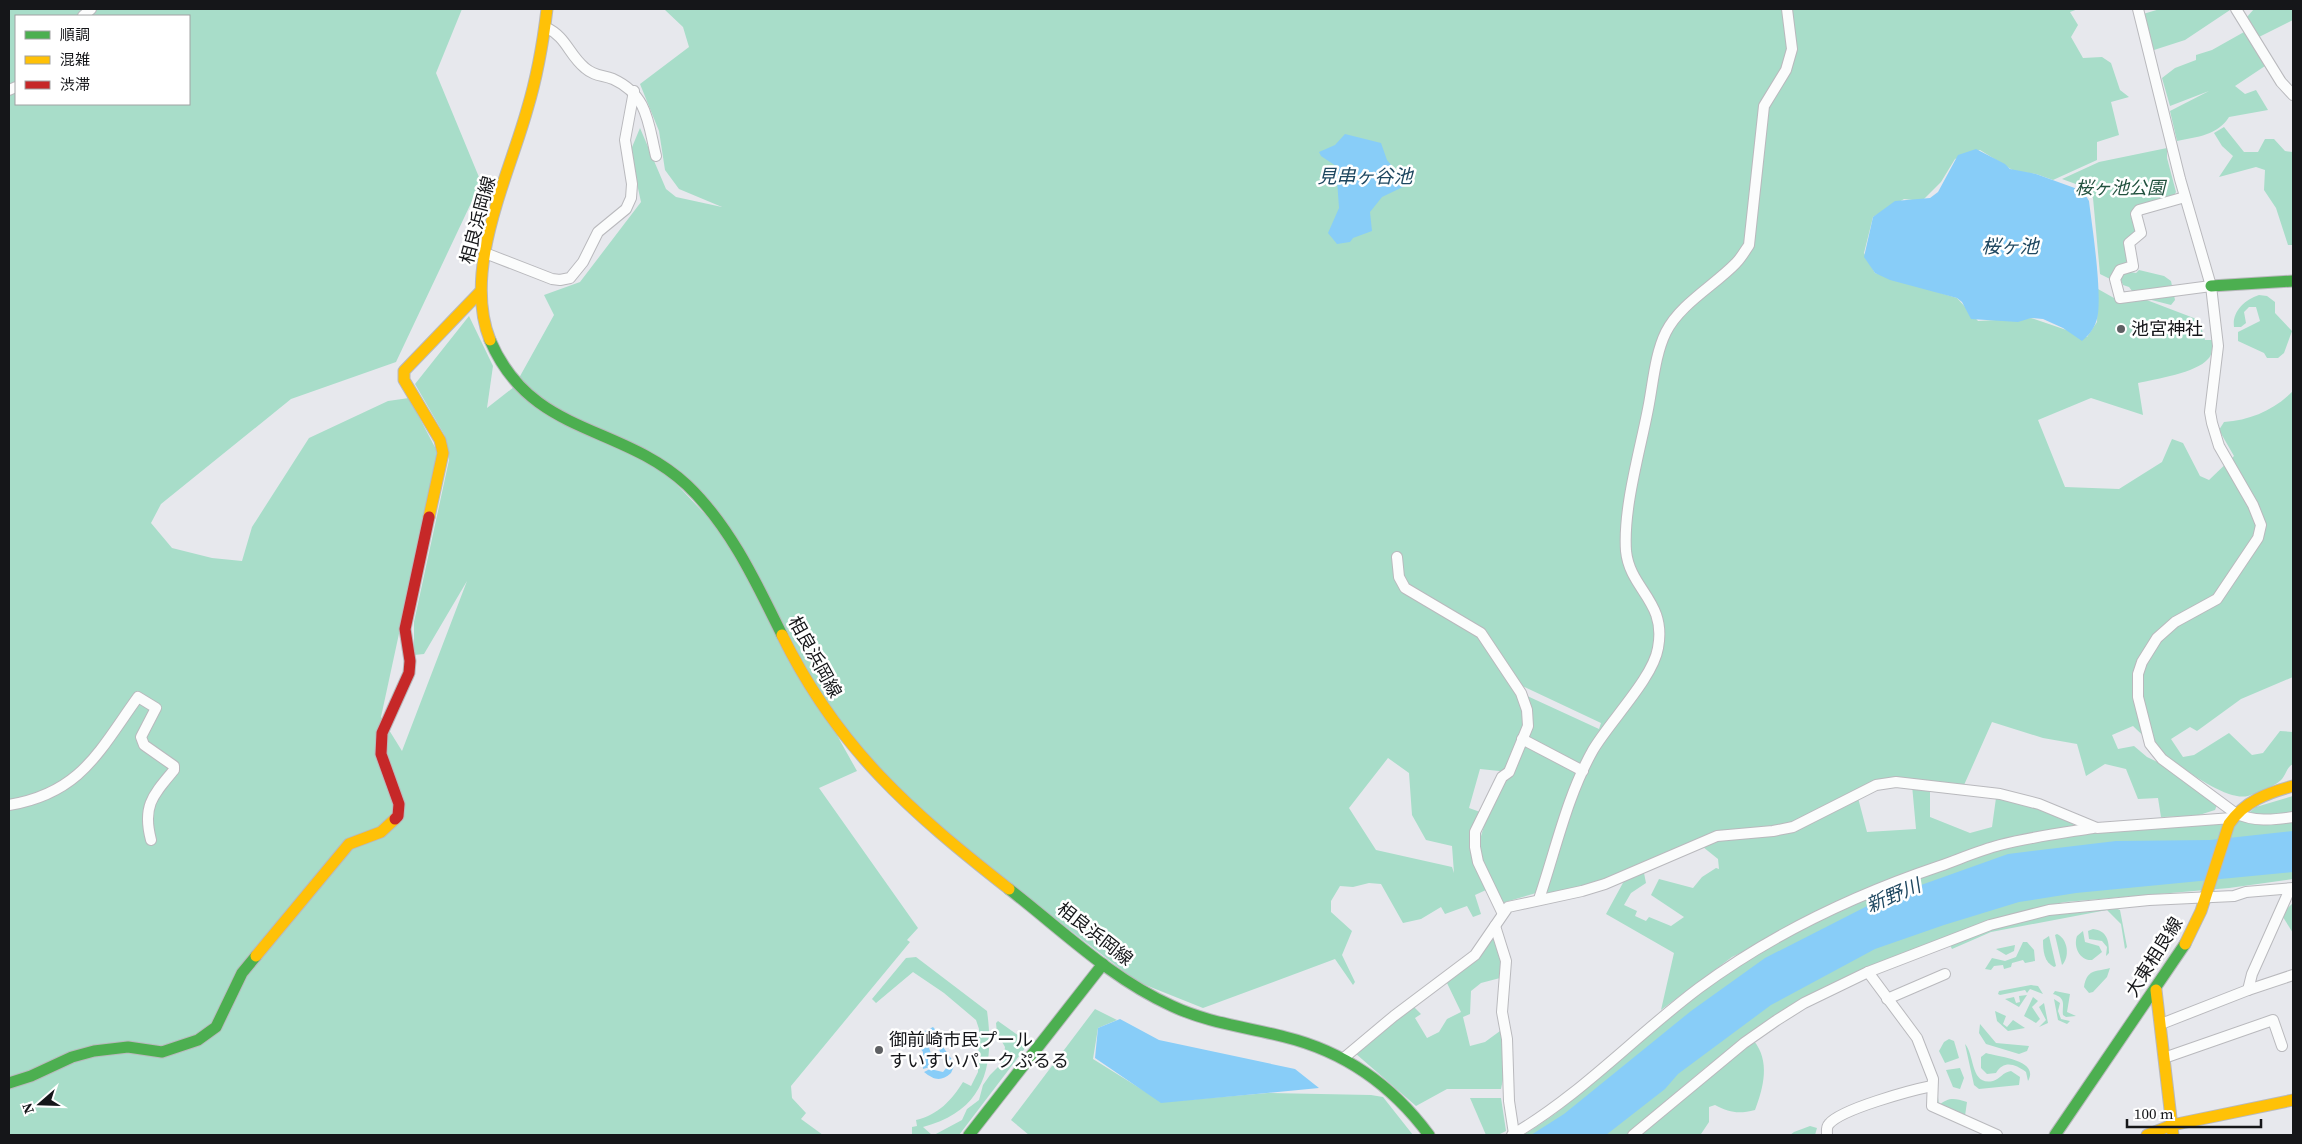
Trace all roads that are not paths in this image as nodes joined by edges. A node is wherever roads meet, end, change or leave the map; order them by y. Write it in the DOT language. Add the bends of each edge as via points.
graph roads {
  1 [pos="547,9"];
  2 [pos="1787,9"];
  3 [pos="2138,9"];
  4 [pos="2236,9"];
  5 [pos="545,26"];
  6 [pos="634,92"];
  7 [pos="2293,95"];
  8 [pos="656,156"];
  9 [pos="2185,197"];
  10 [pos="484,253"];
  11 [pos="2293,280"];
  12 [pos="2211,286"];
  13 [pos="480,292"];
  14 [pos="1397,557"];
  15 [pos="1522,740"];
  16 [pos="1583,771"];
  17 [pos="2293,786"];
  18 [pos="9,806"];
  19 [pos="2293,817"];
  20 [pos="2232,819"];
  21 [pos="2097,828"];
  22 [pos="151,840"];
  23 [pos="2292,888"];
  24 [pos="2207,895"];
  25 [pos="1539,899"];
  26 [pos="1502,912"];
  27 [pos="1495,926"];
  28 [pos="1103,964"];
  29 [pos="1868,972"];
  30 [pos="1946,974"];
  31 [pos="2293,975"];
  32 [pos="2156,990"];
  33 [pos="2248,990"];
  34 [pos="1888,999"];
  35 [pos="2161,1024"];
  36 [pos="2282,1046"];
  37 [pos="1345,1057"];
  38 [pos="2164,1058"];
  39 [pos="9,1082"];
  40 [pos="1932,1086"];
  41 [pos="2293,1100"];
  42 [pos="2173,1130"];
  43 [pos="969,1135"];
  44 [pos="1429,1135"];
  45 [pos="1513,1135"];
  46 [pos="1633,1135"];
  47 [pos="1827,1135"];
  48 [pos="1997,1135"];
  49 [pos="2055,1135"];
  50 [pos="2147,1135"];
  1 -- 5 [label="main road, 相良浜岡線"];
  2 -- 16 [label="street" via="1792,49 1786,70 1764,106 1749,244 1738,262 1683,310 1666,331 1657,360 1626,536 1629,567 1657,615 1658,649 1653,665 1608,726"];
  3 -- 9 [label="street"];
  4 -- 7 [label="street" via="2281,82"];
  5 -- 6 [label="street" via="563,38 582,66 594,75 612,79"];
  5 -- 10 [label="main road, 相良浜岡線" via="529,107"];
  6 -- 8 [label="street" via="644,108"];
  6 -- 10 [label="street" via="625,140 631,198 626,209 598,232 583,262 570,278 552,279"];
  9 -- 12 [label="street"];
  9 -- 12 [label="street" via="2138,210 2136,214 2141,233 2129,243 2133,266 2120,270 2115,279 2120,298"];
  10 -- 13 [label="main road, 相良浜岡線"];
  11 -- 12 [label="main road"];
  12 -- 20 [label="street" via="2218,346 2210,412 2212,423 2219,446 2261,525 2258,538 2218,599 2175,622 2156,638 2138,674 2138,697 2150,744 2162,759"];
  13 -- 28 [label="main road, 相良浜岡線" via="484,325 495,352 530,397 565,421 659,463 708,506 740,553 815,696 840,733 876,775 958,849"];
  13 -- 39 [label="main road" via="404,371 404,380 440,440 443,453 405,628 409,673 380,743 400,804 398,816 381,832 349,844 242,973 210,1034 161,1053 129,1047 94,1051 74,1056 36,1075"];
  14 -- 15 [label="street" via="1399,577 1405,588 1481,633 1520,693 1527,710 1528,726"];
  15 -- 16 [label="street"];
  15 -- 26 [label="street" via="1509,772 1502,777 1475,832 1478,862"];
  16 -- 25 [label="street" via="1570,800"];
  17 -- 20 [label="main road" via="2246,803"];
  18 -- 22 [label="street" via="35,799 74,779 90,764 138,697 156,708 141,737 144,745 174,766 152,796 146,821"];
  19 -- 20 [label="street"];
  20 -- 21 [label="street"];
  20 -- 24 [label="main road, 大東相良線"];
  21 -- 25 [label="street" via="2039,804 2000,794 1896,782 1876,784 1793,826 1717,836 1605,884 1564,896"];
  21 -- 45 [label="street" via="1998,846 1902,878 1784,932 1698,989 1588,1081"];
  23 -- 24 [label="street"];
  23 -- 33 [label="street" via="2252,974"];
  24 -- 29 [label="street" via="2049,910 1990,925"];
  24 -- 32 [label="main road, 大東相良線" via="2181,953"];
  25 -- 26 [label="street" via="1513,905"];
  26 -- 27 [label="street"];
  27 -- 37 [label="street" via="1476,955"];
  27 -- 45 [label="street" via="1506,961 1502,1012 1507,1039"];
  28 -- 37 [label="main road, 相良浜岡線" via="1130,984 1184,1012 1288,1037"];
  28 -- 43 [label="main road"];
  29 -- 34 [label="street"];
  29 -- 46 [label="street" via="1777,1020"];
  30 -- 34 [label="street"];
  31 -- 33 [label="street"];
  32 -- 35 [label="main road"];
  32 -- 49 [label="main road, 大東相良線"];
  33 -- 35 [label="street"];
  34 -- 40 [label="street" via="1917,1038 1933,1079"];
  35 -- 38 [label="main road"];
  36 -- 38 [label="street" via="2273,1020"];
  37 -- 44 [label="main road, 相良浜岡線" via="1393,1092"];
  38 -- 42 [label="main road"];
  40 -- 47 [label="street" via="1890,1095 1842,1116 1829,1123"];
  40 -- 48 [label="street" via="1932,1106"];
  41 -- 42 [label="main road"];
  42 -- 50 [label="main road"];
}
